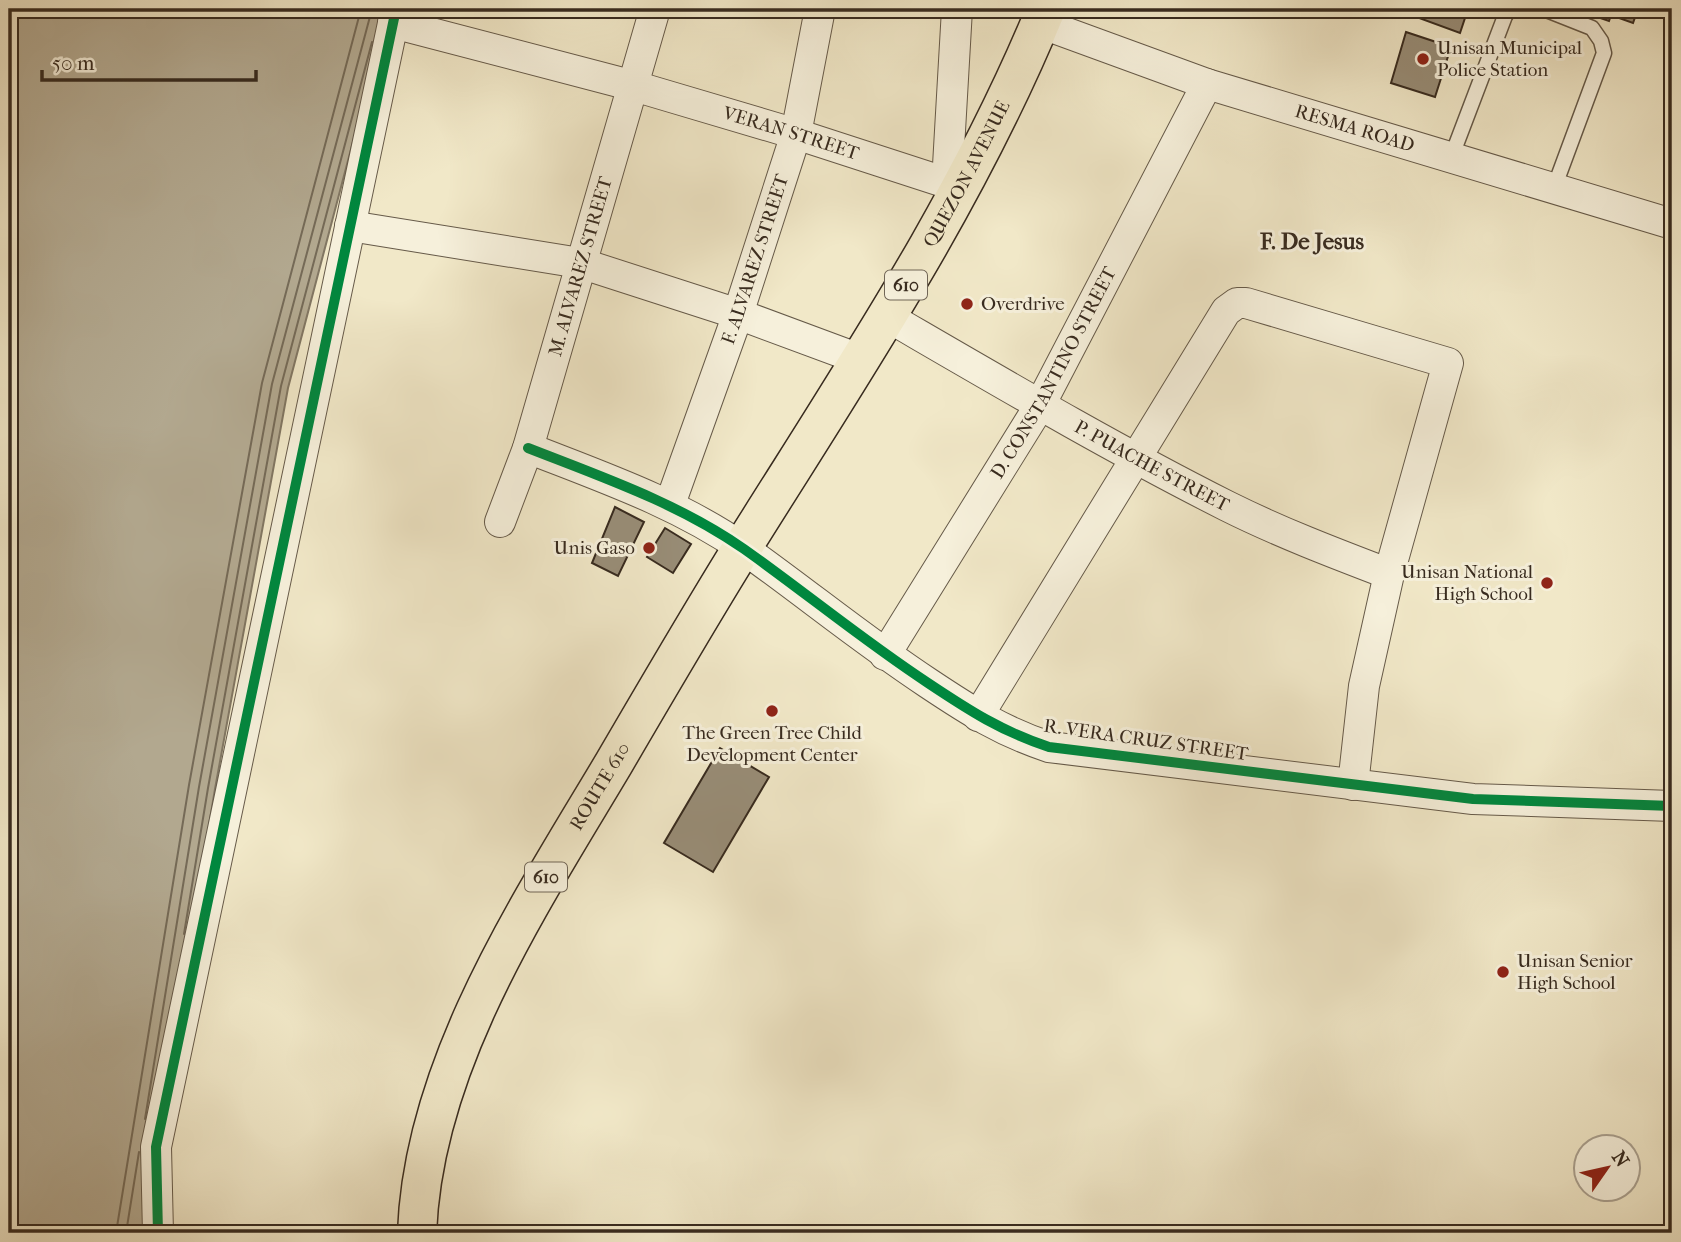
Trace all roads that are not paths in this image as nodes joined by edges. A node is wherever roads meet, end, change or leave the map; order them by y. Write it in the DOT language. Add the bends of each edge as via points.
graph roads {
  1 [pos="655,9"];
  2 [pos="820,9"];
  3 [pos="957,9"];
  4 [pos="1510,9"];
  5 [pos="1544,9"];
  6 [pos="395,16"];
  7 [pos="1043,16"];
  8 [pos="1207,84"];
  9 [pos="634,86"];
  10 [pos="796,134"];
  11 [pos="1451,158"];
  12 [pos="954,186"];
  13 [pos="1554,188"];
  14 [pos="1672,224"];
  15 [pos="350,226"];
  16 [pos="580,263"];
  17 [pos="738,314"];
  18 [pos="888,317"];
  19 [pos="862,360"];
  20 [pos="1040,405"];
  21 [pos="528,448"];
  22 [pos="1136,457"];
  23 [pos="670,504"];
  24 [pos="500,522"];
  25 [pos="742,548"];
  26 [pos="1388,574"];
  27 [pos="885,655"];
  28 [pos="978,716"];
  29 [pos="1353,785"];
  30 [pos="1672,806"];
  31 [pos="158,1233"];
  32 [pos="417,1233"];
  1 -- 9 [label="street, M. ALVAREZ STREET"];
  2 -- 10 [label="street, F. ALVAREZ STREET"];
  3 -- 12 [label="street"];
  4 -- 11 [label="lane"];
  5 -- 13 [label="lane" via="1592,28 1604,53"];
  6 -- 9 [label="street, VERAN STREET"];
  6 -- 15 [label="street"];
  7 -- 8 [label="street, RESMA ROAD"];
  7 -- 12 [label="main road, QUEZON AVENUE / 610"];
  8 -- 11 [label="street, RESMA ROAD"];
  8 -- 20 [label="street, D. CONSTANTINO STREET"];
  9 -- 10 [label="street, VERAN STREET"];
  9 -- 16 [label="street, M. ALVAREZ STREET"];
  10 -- 12 [label="street, VERAN STREET"];
  10 -- 17 [label="street, F. ALVAREZ STREET"];
  11 -- 13 [label="street, RESMA ROAD"];
  12 -- 18 [label="main road, QUEZON AVENUE / 610"];
  13 -- 14 [label="street, RESMA ROAD"];
  15 -- 16 [label="street"];
  15 -- 31 [label="street" via="156,1147"];
  16 -- 17 [label="street"];
  16 -- 21 [label="street, M. ALVAREZ STREET"];
  17 -- 19 [label="street"];
  17 -- 23 [label="street, F. ALVAREZ STREET"];
  18 -- 19 [label="main road, QUEZON AVENUE / 610"];
  18 -- 20 [label="street, P. PUACHE STREET"];
  19 -- 25 [label="main road, QUEZON AVENUE / 610"];
  20 -- 22 [label="street, P. PUACHE STREET"];
  20 -- 27 [label="street, D. CONSTANTINO STREET"];
  21 -- 23 [label="street, R. VERA CRUZ STREET"];
  21 -- 24 [label="street, M. ALVAREZ STREET"];
  22 -- 26 [label="street, P. PUACHE STREET" via="1238,511"];
  22 -- 26 [label="street" via="1226,311 1237,303 1448,363"];
  22 -- 28 [label="street"];
  23 -- 25 [label="street, R. VERA CRUZ STREET"];
  25 -- 27 [label="street, R. VERA CRUZ STREET"];
  25 -- 32 [label="main road, ROUTE 610 / 610" via="512,934 484,993 458,1050 432,1135"];
  26 -- 29 [label="street" via="1364,686"];
  27 -- 28 [label="street, R. VERA CRUZ STREET"];
  28 -- 29 [label="street, R. VERA CRUZ STREET" via="1049,747"];
  29 -- 30 [label="street, R. VERA CRUZ STREET" via="1473,799"];
}
